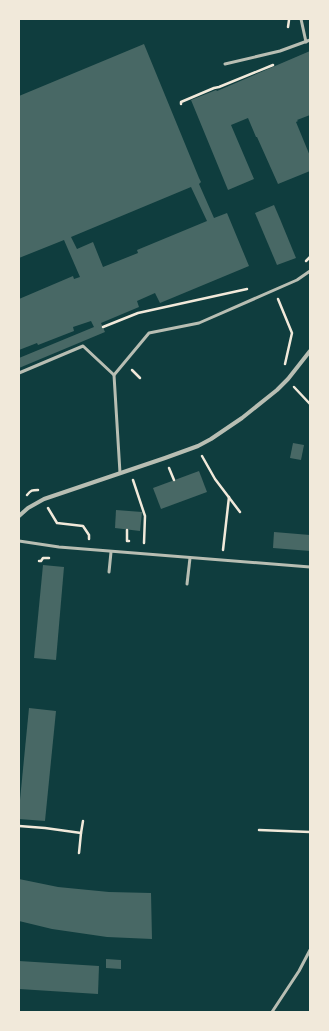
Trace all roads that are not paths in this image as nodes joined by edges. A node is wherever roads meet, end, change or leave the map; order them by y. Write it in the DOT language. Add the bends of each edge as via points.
graph roads {
  1 [pos="301,19"];
  2 [pos="308,41"];
  3 [pos="225,64"];
  4 [pos="310,271"];
  5 [pos="310,351"];
  6 [pos="19,373"];
  7 [pos="114,374"];
  8 [pos="120,473"];
  9 [pos="19,516"];
  10 [pos="19,541"];
  11 [pos="111,552"];
  12 [pos="190,558"];
  13 [pos="310,567"];
  14 [pos="109,572"];
  15 [pos="187,584"];
  16 [pos="310,950"];
  17 [pos="272,1012"];
  1 -- 2 [label="lane"];
  2 -- 3 [label="lane" via="280,51"];
  4 -- 7 [label="lane" via="297,280 199,323 149,333"];
  5 -- 8 [label="street" via="288,379 262,403 211,439 185,451"];
  6 -- 7 [label="lane" via="83,346"];
  7 -- 8 [label="lane"];
  8 -- 9 [label="street" via="44,499"];
  10 -- 11 [label="lane"];
  11 -- 12 [label="lane"];
  11 -- 14 [label="lane"];
  12 -- 13 [label="lane"];
  12 -- 15 [label="lane"];
  16 -- 17 [label="lane"];
}
